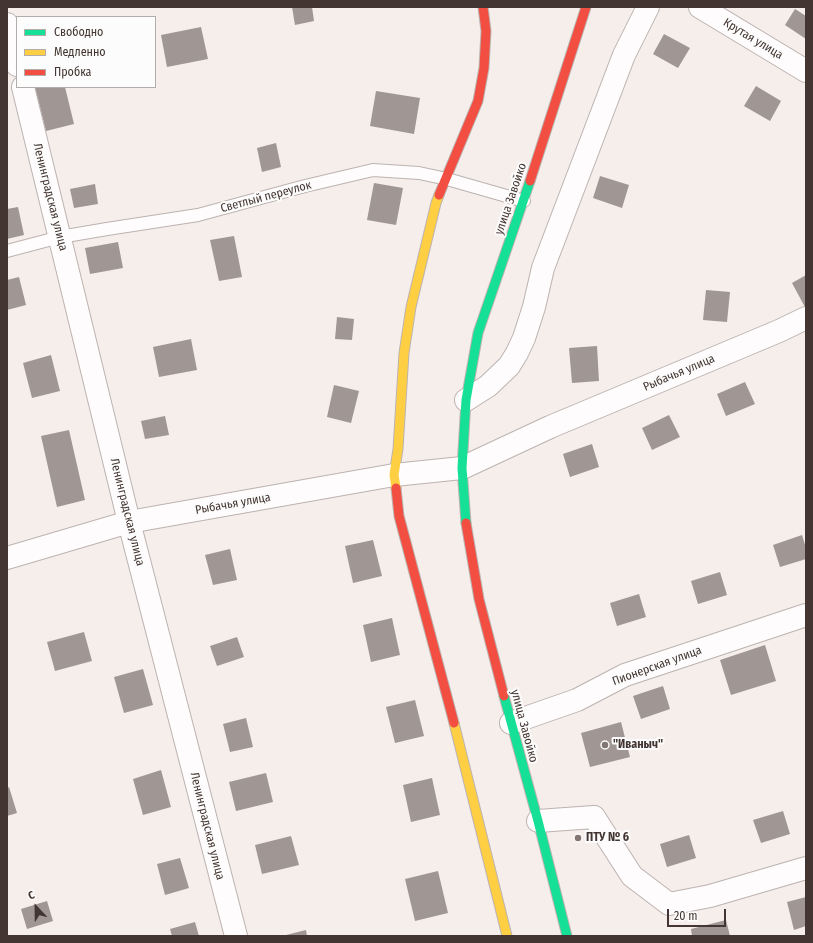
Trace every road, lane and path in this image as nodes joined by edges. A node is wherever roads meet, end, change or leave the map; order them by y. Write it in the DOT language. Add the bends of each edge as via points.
graph roads {
  1 [pos="483,7"];
  2 [pos="586,7"];
  3 [pos="648,7"];
  4 [pos="700,7"];
  5 [pos="7,24"];
  6 [pos="16,60"];
  7 [pos="806,71"];
  8 [pos="23,88"];
  9 [pos="447,179"];
  10 [pos="524,201"];
  11 [pos="60,237"];
  12 [pos="7,251"];
  13 [pos="806,318"];
  14 [pos="466,400"];
  15 [pos="462,468"];
  16 [pos="394,475"];
  17 [pos="129,522"];
  18 [pos="7,558"];
  19 [pos="806,615"];
  20 [pos="511,723"];
  21 [pos="538,821"];
  22 [pos="806,868"];
  23 [pos="236,936"];
  24 [pos="507,936"];
  25 [pos="568,936"];
  1 -- 9 [label="main road" via="486,31 484,68 478,101"];
  2 -- 10 [label="main road, улица Завойко"];
  3 -- 14 [label="street" via="624,55 543,268 524,338 509,366 488,386"];
  4 -- 7 [label="street, Крутая улица"];
  5 -- 6 [label="street"];
  8 -- 11 [label="street, Ленинградская улица"];
  9 -- 10 [label="lane, Светлый переулок"];
  9 -- 11 [label="lane, Светлый переулок" via="419,173 373,170 198,215"];
  9 -- 16 [label="main road" via="436,203 411,307 404,353"];
  10 -- 14 [label="main road, улица Завойко" via="478,333"];
  11 -- 12 [label="lane, Светлый переулок"];
  11 -- 17 [label="street, Ленинградская улица"];
  13 -- 15 [label="street, Рыбачья улица" via="550,427"];
  14 -- 15 [label="main road, улица Завойко"];
  15 -- 16 [label="street, Рыбачья улица"];
  15 -- 20 [label="main road, улица Завойко" via="466,520 479,599"];
  16 -- 17 [label="street, Рыбачья улица"];
  16 -- 24 [label="main road" via="399,516"];
  17 -- 18 [label="street, Рыбачья улица"];
  17 -- 23 [label="street, Ленинградская улица"];
  19 -- 20 [label="street, Пионерская улица" via="625,675 577,700"];
  20 -- 21 [label="main road, улица Завойко"];
  21 -- 22 [label="street" via="594,818 632,876 669,904 710,896"];
  21 -- 25 [label="main road, улица Завойко"];
}
